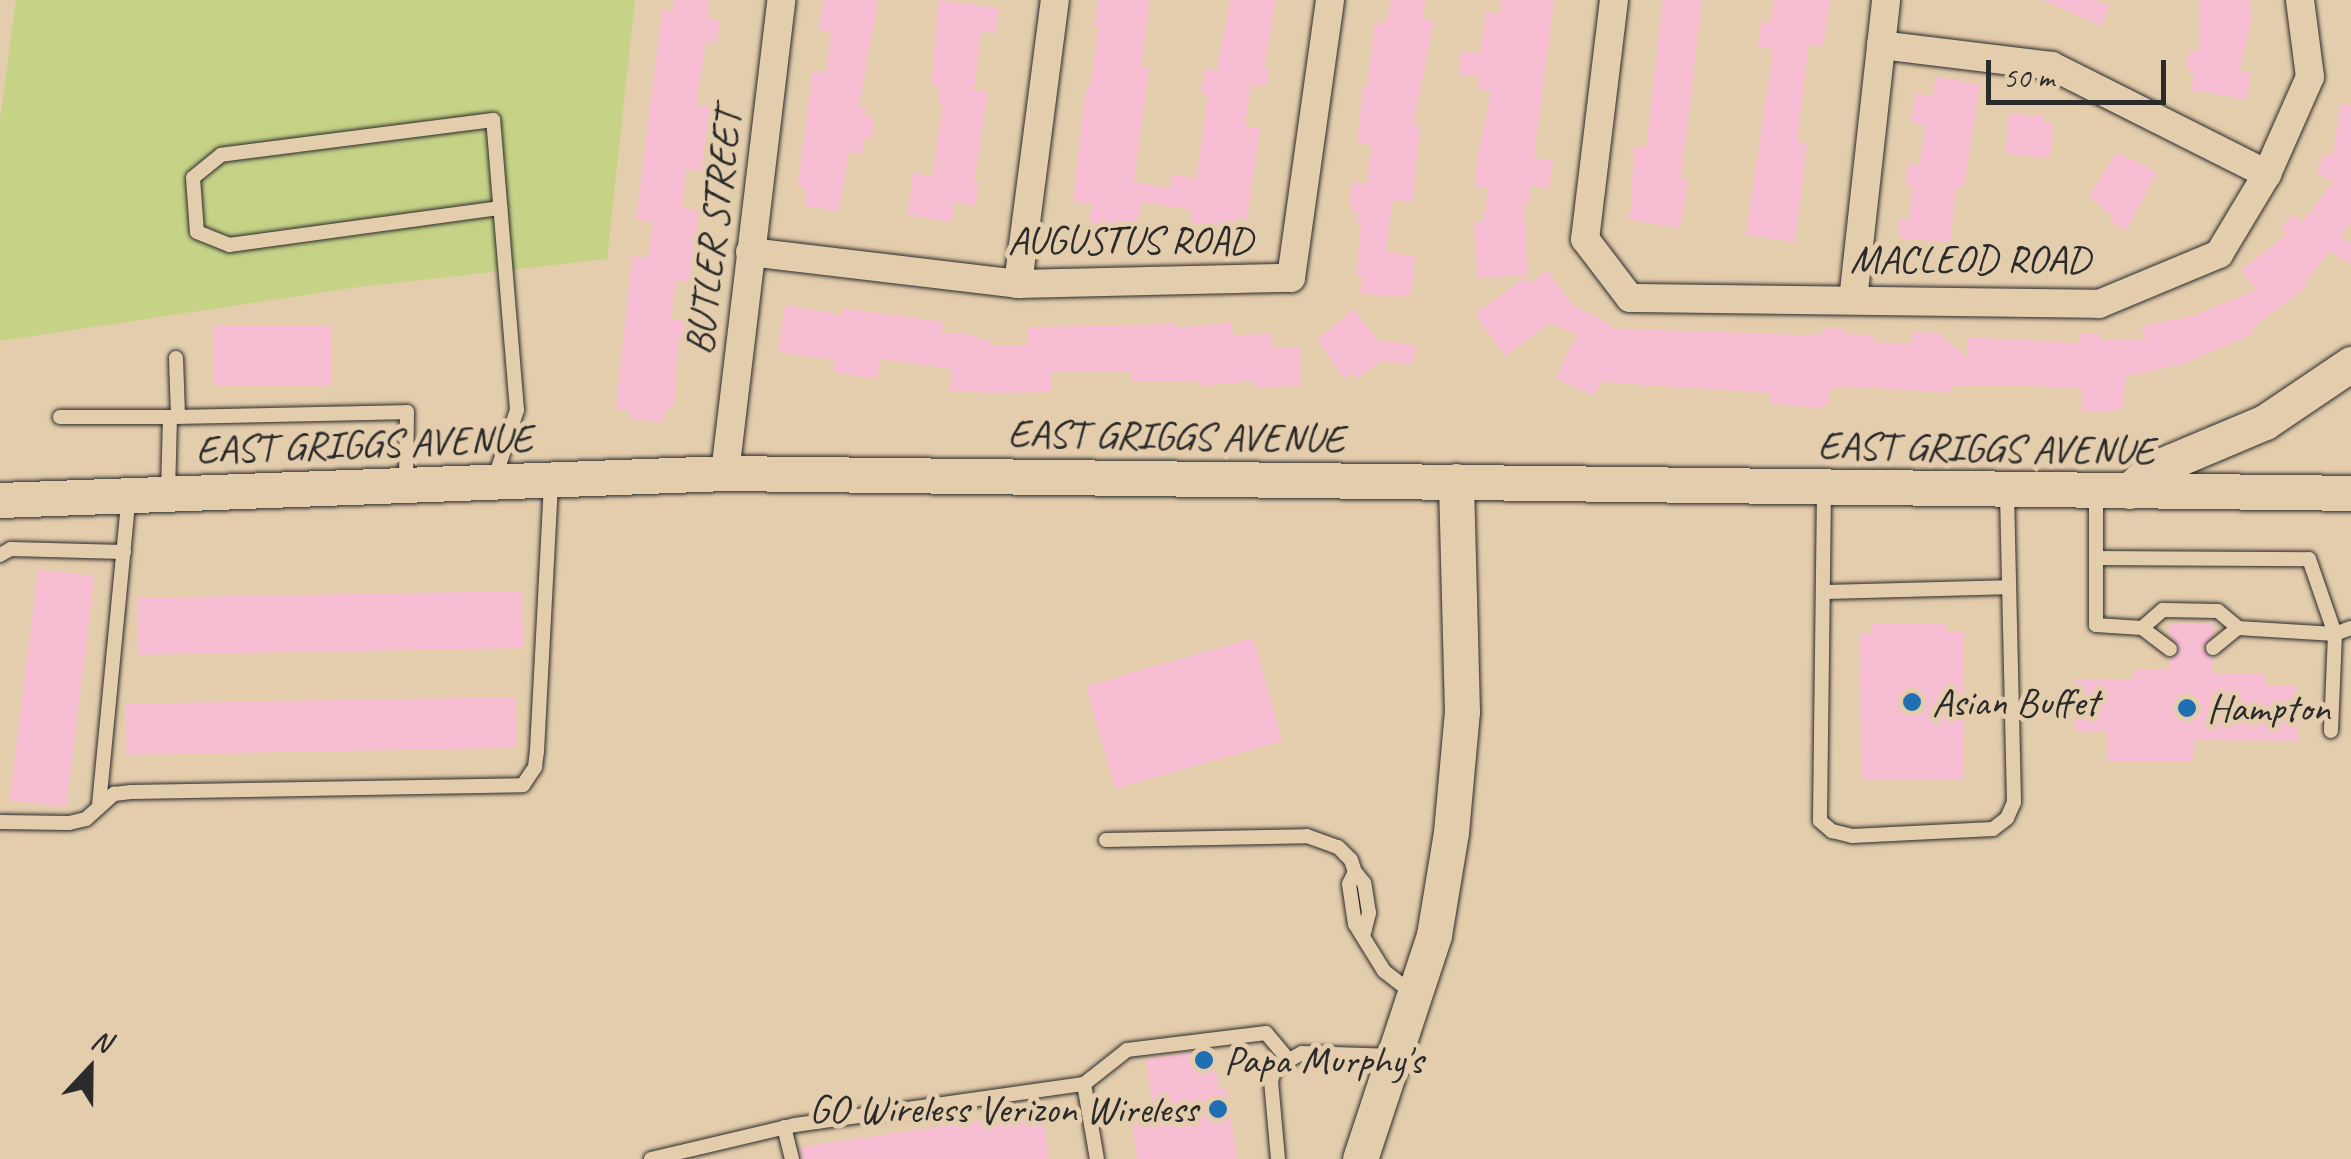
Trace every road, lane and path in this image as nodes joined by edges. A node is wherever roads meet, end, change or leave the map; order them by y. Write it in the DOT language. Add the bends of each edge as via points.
graph roads {
  1 [pos="781,0"];
  2 [pos="1055,0"];
  3 [pos="1330,0"];
  4 [pos="1614,0"];
  5 [pos="1886,0"];
  6 [pos="2300,0"];
  7 [pos="1881,45"];
  8 [pos="2267,174"];
  9 [pos="500,208"];
  10 [pos="750,252"];
  11 [pos="1018,284"];
  12 [pos="1853,300"];
  13 [pos="176,358"];
  14 [pos="2351,364"];
  15 [pos="60,417"];
  16 [pos="174,417"];
  17 [pos="725,474"];
  18 [pos="550,480"];
  19 [pos="1456,481"];
  20 [pos="494,482"];
  21 [pos="406,485"];
  22 [pos="1824,489"];
  23 [pos="2007,491"];
  24 [pos="2112,491"];
  25 [pos="168,494"];
  26 [pos="2351,494"];
  27 [pos="128,496"];
  28 [pos="0,500"];
  29 [pos="124,552"];
  30 [pos="0,555"];
  31 [pos="2096,558"];
  32 [pos="2009,587"];
  33 [pos="1823,592"];
  34 [pos="2142,628"];
  35 [pos="2238,628"];
  36 [pos="2351,628"];
  37 [pos="2336,634"];
  38 [pos="2213,648"];
  39 [pos="2170,649"];
  40 [pos="2331,731"];
  41 [pos="99,805"];
  42 [pos="0,822"];
  43 [pos="1106,840"];
  44 [pos="1416,995"];
  45 [pos="1396,1056"];
  46 [pos="1286,1058"];
  47 [pos="1084,1084"];
  48 [pos="784,1127"];
  49 [pos="651,1159"];
  50 [pos="792,1159"];
  51 [pos="1097,1159"];
  52 [pos="1278,1159"];
  53 [pos="1360,1159"];
  1 -- 10 [label="street, BUTLER STREET"];
  2 -- 11 [label="street"];
  3 -- 11 [label="street, AUGUSTUS ROAD" via="1291,278"];
  4 -- 12 [label="street, MACLEOD ROAD" via="1585,239 1630,298"];
  5 -- 7 [label="street"];
  6 -- 8 [label="street, MACLEOD ROAD" via="2310,77"];
  7 -- 8 [label="street" via="2052,66"];
  7 -- 12 [label="street"];
  8 -- 12 [label="street, MACLEOD ROAD" via="2219,254 2098,304"];
  9 -- 9 [label="lane" via="493,120 221,155 193,178 197,232 229,246"];
  9 -- 20 [label="lane" via="517,410"];
  10 -- 11 [label="street, AUGUSTUS ROAD"];
  10 -- 17 [label="street, BUTLER STREET"];
  13 -- 16 [label="lane"];
  14 -- 24 [label="street" via="2264,422"];
  15 -- 16 [label="lane"];
  16 -- 21 [label="lane" via="407,412"];
  16 -- 25 [label="lane"];
  17 -- 18 [label="street, EAST GRIGGS AVENUE"];
  17 -- 19 [label="street, EAST GRIGGS AVENUE"];
  18 -- 20 [label="street, EAST GRIGGS AVENUE"];
  18 -- 41 [label="lane" via="537,751 523,784 132,792"];
  19 -- 22 [label="street, EAST GRIGGS AVENUE"];
  19 -- 44 [label="street" via="1462,712 1451,832 1434,935"];
  20 -- 21 [label="street, EAST GRIGGS AVENUE"];
  21 -- 25 [label="street, EAST GRIGGS AVENUE"];
  22 -- 23 [label="street, EAST GRIGGS AVENUE"];
  22 -- 33 [label="lane"];
  23 -- 24 [label="street, EAST GRIGGS AVENUE"];
  23 -- 32 [label="lane"];
  24 -- 26 [label="street, EAST GRIGGS AVENUE"];
  24 -- 31 [label="lane"];
  25 -- 27 [label="street, EAST GRIGGS AVENUE"];
  27 -- 28 [label="street, EAST GRIGGS AVENUE"];
  27 -- 29 [label="lane"];
  29 -- 30 [label="lane" via="12,549"];
  29 -- 41 [label="lane"];
  31 -- 34 [label="lane" via="2096,626"];
  31 -- 37 [label="lane" via="2309,559"];
  32 -- 33 [label="lane"];
  32 -- 33 [label="lane" via="2014,802 2007,818 1978,832 1852,836 1820,822"];
  34 -- 35 [label="lane" via="2164,610 2218,611"];
  34 -- 39 [label="lane"];
  35 -- 37 [label="lane"];
  35 -- 38 [label="lane"];
  36 -- 37 [label="lane"];
  37 -- 40 [label="lane"];
  41 -- 42 [label="lane" via="86,819 68,823"];
  43 -- 44 [label="lane" via="1306,836 1338,846 1361,876 1368,913 1364,933 1384,971"];
  44 -- 45 [label="street"];
  45 -- 46 [label="lane"];
  45 -- 53 [label="street"];
  46 -- 47 [label="lane" via="1266,1033 1127,1050"];
  46 -- 52 [label="lane" via="1271,1081"];
  47 -- 48 [label="lane"];
  47 -- 51 [label="lane"];
  48 -- 49 [label="lane"];
  48 -- 50 [label="lane"];
}
